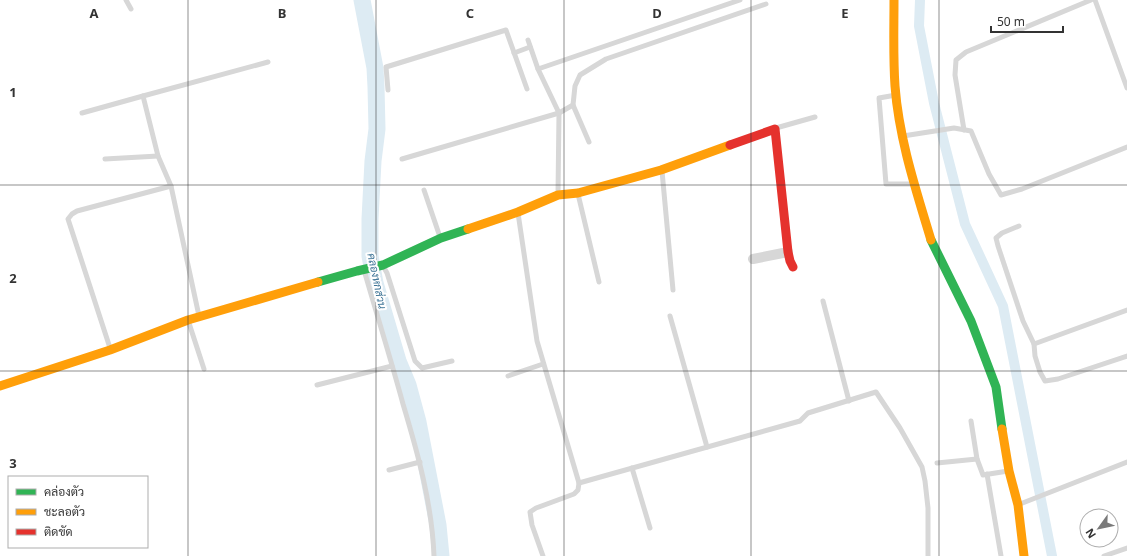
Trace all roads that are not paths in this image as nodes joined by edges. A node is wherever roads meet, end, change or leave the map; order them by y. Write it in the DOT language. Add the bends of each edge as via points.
graph roads {
  1 [pos="126,0"];
  2 [pos="740,0"];
  3 [pos="894,0"];
  4 [pos="1091,0"];
  5 [pos="1096,0"];
  6 [pos="766,4"];
  7 [pos="131,9"];
  8 [pos="528,40"];
  9 [pos="530,47"];
  10 [pos="514,52"];
  11 [pos="268,62"];
  12 [pos="538,70"];
  13 [pos="527,88"];
  14 [pos="1127,88"];
  15 [pos="388,90"];
  16 [pos="896,95"];
  17 [pos="143,96"];
  18 [pos="573,105"];
  19 [pos="82,113"];
  20 [pos="558,113"];
  21 [pos="815,117"];
  22 [pos="775,128"];
  23 [pos="964,130"];
  24 [pos="902,136"];
  25 [pos="589,142"];
  26 [pos="1127,147"];
  27 [pos="158,156"];
  28 [pos="105,159"];
  29 [pos="402,159"];
  30 [pos="661,170"];
  31 [pos="914,184"];
  32 [pos="171,186"];
  33 [pos="424,190"];
  34 [pos="578,193"];
  35 [pos="558,196"];
  36 [pos="518,212"];
  37 [pos="1019,226"];
  38 [pos="441,238"];
  39 [pos="788,252"];
  40 [pos="753,259"];
  41 [pos="383,265"];
  42 [pos="793,267"];
  43 [pos="366,269"];
  44 [pos="599,282"];
  45 [pos="673,290"];
  46 [pos="824,301"];
  47 [pos="1127,310"];
  48 [pos="670,316"];
  49 [pos="199,317"];
  50 [pos="188,320"];
  51 [pos="1034,344"];
  52 [pos="110,350"];
  53 [pos="1127,356"];
  54 [pos="452,361"];
  55 [pos="543,364"];
  56 [pos="392,366"];
  57 [pos="204,369"];
  58 [pos="508,376"];
  59 [pos="318,385"];
  60 [pos="0,386"];
  61 [pos="849,401"];
  62 [pos="971,421"];
  63 [pos="707,447"];
  64 [pos="977,459"];
  65 [pos="420,462"];
  66 [pos="1127,462"];
  67 [pos="937,464"];
  68 [pos="632,468"];
  69 [pos="389,470"];
  70 [pos="1009,471"];
  71 [pos="987,474"];
  72 [pos="579,483"];
  73 [pos="1018,505"];
  74 [pos="650,528"];
  75 [pos="1127,548"];
  76 [pos="434,556"];
  77 [pos="543,556"];
  78 [pos="928,556"];
  79 [pos="1001,556"];
  80 [pos="1024,556"];
  81 [pos="1104,556"];
  1 -- 7 [label="lane"];
  2 -- 12 [label="lane"];
  3 -- 16 [label="street"];
  4 -- 23 [label="lane" via="966,52 956,60 955,75"];
  5 -- 14 [label="lane"];
  6 -- 18 [label="lane" via="606,59 580,75 575,86"];
  8 -- 9 [label="lane"];
  9 -- 10 [label="lane"];
  9 -- 12 [label="lane"];
  10 -- 13 [label="lane"];
  10 -- 15 [label="lane" via="506,30 386,67"];
  11 -- 17 [label="lane"];
  12 -- 20 [label="lane"];
  16 -- 24 [label="street"];
  16 -- 31 [label="lane" via="879,98 886,184"];
  17 -- 19 [label="lane"];
  17 -- 27 [label="lane"];
  18 -- 20 [label="lane"];
  18 -- 25 [label="lane"];
  20 -- 29 [label="lane"];
  20 -- 35 [label="lane"];
  21 -- 22 [label="lane"];
  22 -- 30 [label="street"];
  22 -- 39 [label="street"];
  23 -- 24 [label="lane" via="954,128"];
  23 -- 26 [label="lane" via="971,131 1001,195"];
  24 -- 31 [label="street"];
  27 -- 28 [label="lane"];
  27 -- 32 [label="lane"];
  30 -- 34 [label="street"];
  30 -- 45 [label="lane"];
  31 -- 70 [label="street" via="932,242 971,321 996,388"];
  32 -- 49 [label="lane"];
  32 -- 52 [label="lane" via="77,211 68,219"];
  33 -- 38 [label="lane"];
  34 -- 35 [label="street"];
  34 -- 44 [label="lane"];
  35 -- 36 [label="street"];
  36 -- 38 [label="street"];
  36 -- 55 [label="lane" via="537,341"];
  37 -- 51 [label="lane" via="996,238 1023,321"];
  38 -- 41 [label="street"];
  39 -- 40 [label="street"];
  39 -- 42 [label="street"];
  41 -- 43 [label="street"];
  41 -- 54 [label="lane" via="415,361 422,368"];
  43 -- 49 [label="street"];
  43 -- 56 [label="lane"];
  46 -- 61 [label="lane"];
  47 -- 51 [label="lane"];
  48 -- 63 [label="lane"];
  49 -- 50 [label="street"];
  50 -- 52 [label="street"];
  50 -- 57 [label="lane"];
  51 -- 53 [label="lane" via="1034,356 1045,381 1058,380"];
  52 -- 60 [label="street"];
  55 -- 58 [label="lane"];
  55 -- 72 [label="lane"];
  56 -- 59 [label="lane"];
  56 -- 65 [label="lane"];
  61 -- 63 [label="lane" via="808,413 800,421"];
  61 -- 78 [label="lane" via="876,392 922,467 928,508"];
  62 -- 64 [label="lane"];
  63 -- 68 [label="lane"];
  64 -- 67 [label="lane"];
  64 -- 71 [label="lane" via="983,475"];
  65 -- 69 [label="lane"];
  65 -- 76 [label="lane"];
  66 -- 73 [label="lane"];
  68 -- 72 [label="lane"];
  68 -- 74 [label="lane"];
  70 -- 71 [label="lane"];
  70 -- 73 [label="street"];
  71 -- 79 [label="lane"];
  72 -- 77 [label="lane" via="574,494 530,512"];
  73 -- 80 [label="street"];
  75 -- 81 [label="lane"];
}
